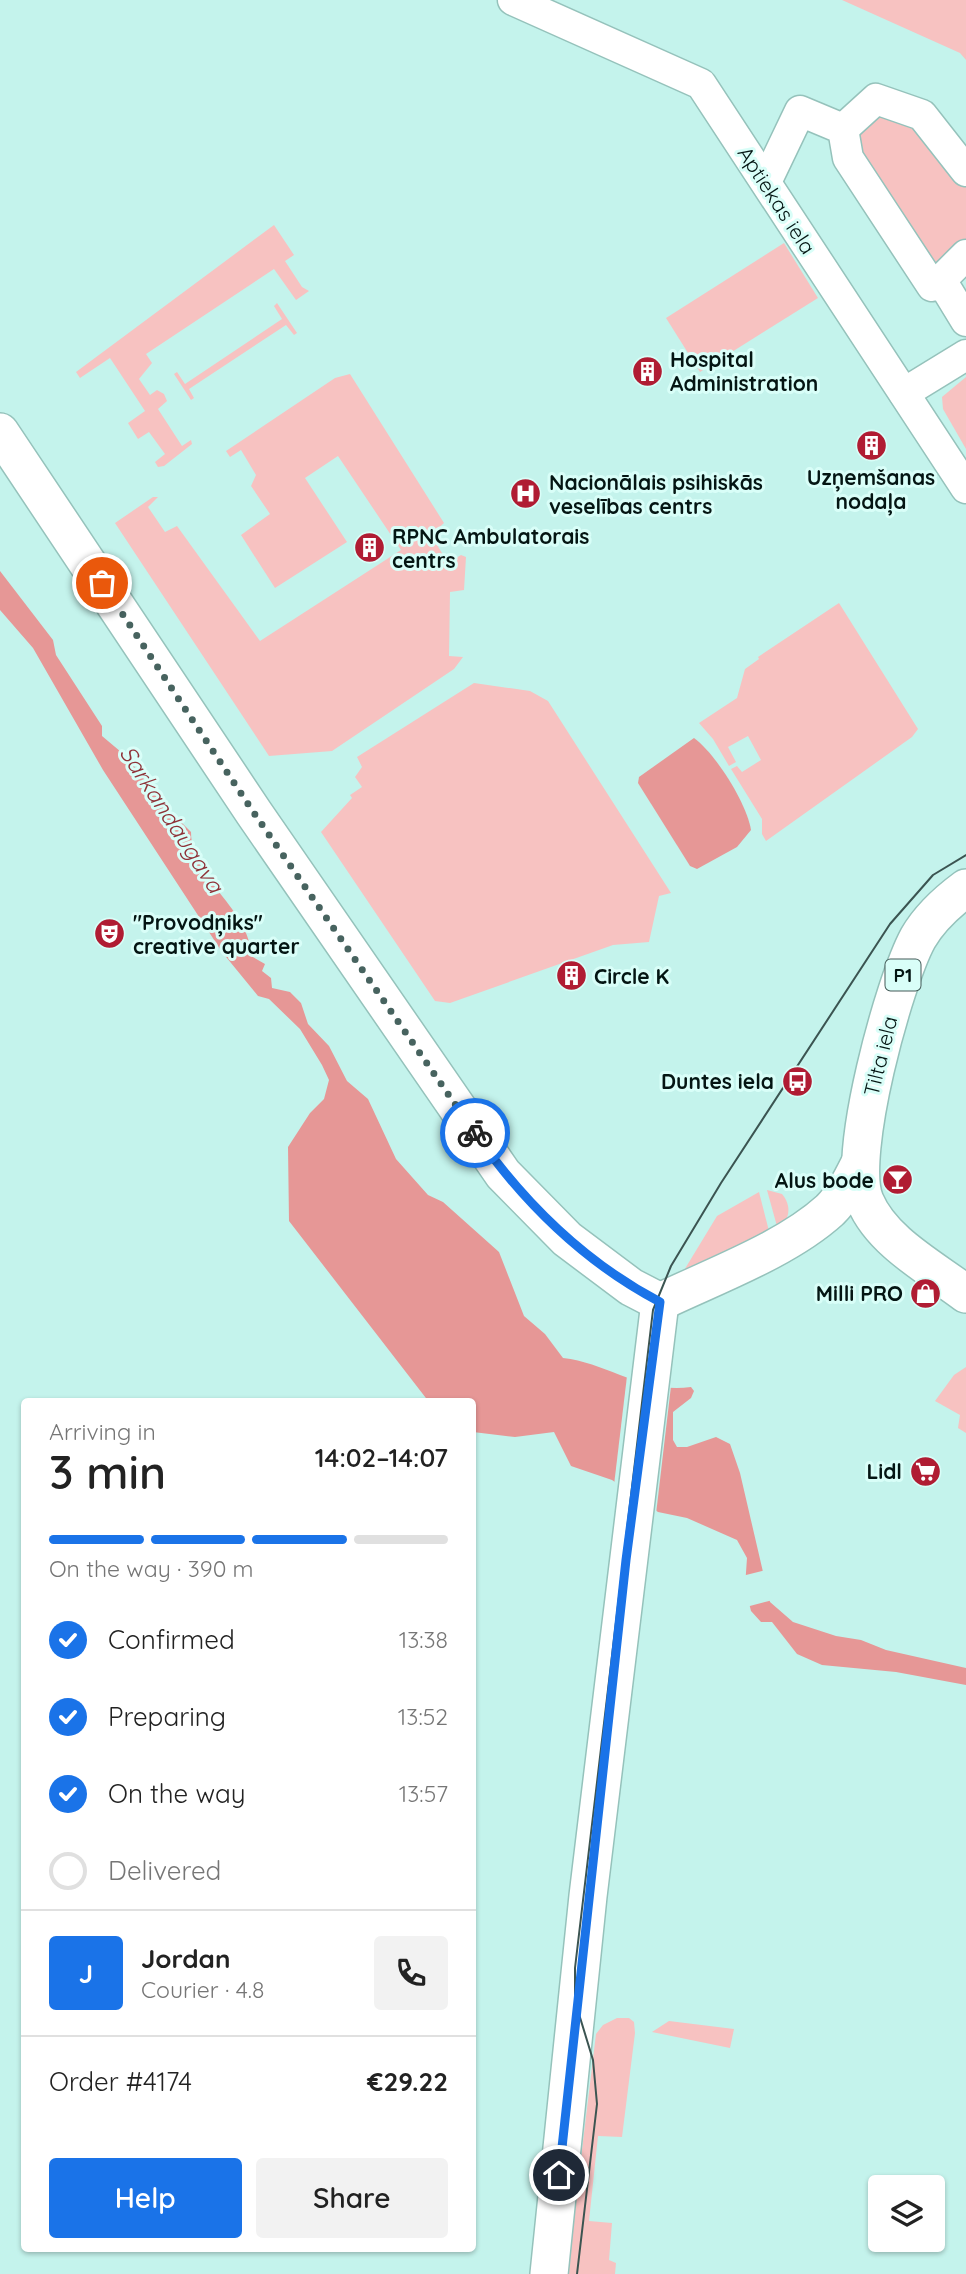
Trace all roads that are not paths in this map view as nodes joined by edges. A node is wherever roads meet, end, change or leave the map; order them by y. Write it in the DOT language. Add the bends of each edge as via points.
graph roads {
  1 [pos="513,0"];
  2 [pos="568,11"];
  3 [pos="843,129"];
  4 [pos="966,171"];
  5 [pos="766,182"];
  6 [pos="966,255"];
  7 [pos="941,280"];
  8 [pos="966,321"];
  9 [pos="966,355"];
  10 [pos="904,393"];
  11 [pos="0,432"];
  12 [pos="966,488"];
  13 [pos="966,888"];
  14 [pos="859,1165"];
  15 [pos="794,1237"];
  16 [pos="890,1237"];
  17 [pos="966,1294"];
  18 [pos="660,1302"];
  19 [pos="549,2274"];
  1 -- 2 [label="street, Aptiekas iela"];
  2 -- 5 [label="street, Aptiekas iela" via="701,84"];
  3 -- 4 [label="street" via="876,99 922,115"];
  3 -- 5 [label="street" via="800,111"];
  3 -- 7 [label="street" via="848,158 932,286"];
  5 -- 10 [label="street, Aptiekas iela"];
  6 -- 7 [label="street"];
  7 -- 8 [label="street"];
  9 -- 10 [label="street"];
  10 -- 12 [label="street, Aptiekas iela"];
  11 -- 18 [label="main road" via="254,813 503,1174 567,1239 631,1287"];
  13 -- 14 [label="main road, Tilta iela / P1" via="934,915 909,958 874,1081"];
  14 -- 15 [label="main road, P1" via="830,1209"];
  14 -- 16 [label="main road" via="865,1202"];
  15 -- 16 [label="main road" via="846,1230"];
  15 -- 18 [label="main road, P1"];
  16 -- 17 [label="main road"];
  18 -- 19 [label="main road" via="626,1560"];
}
